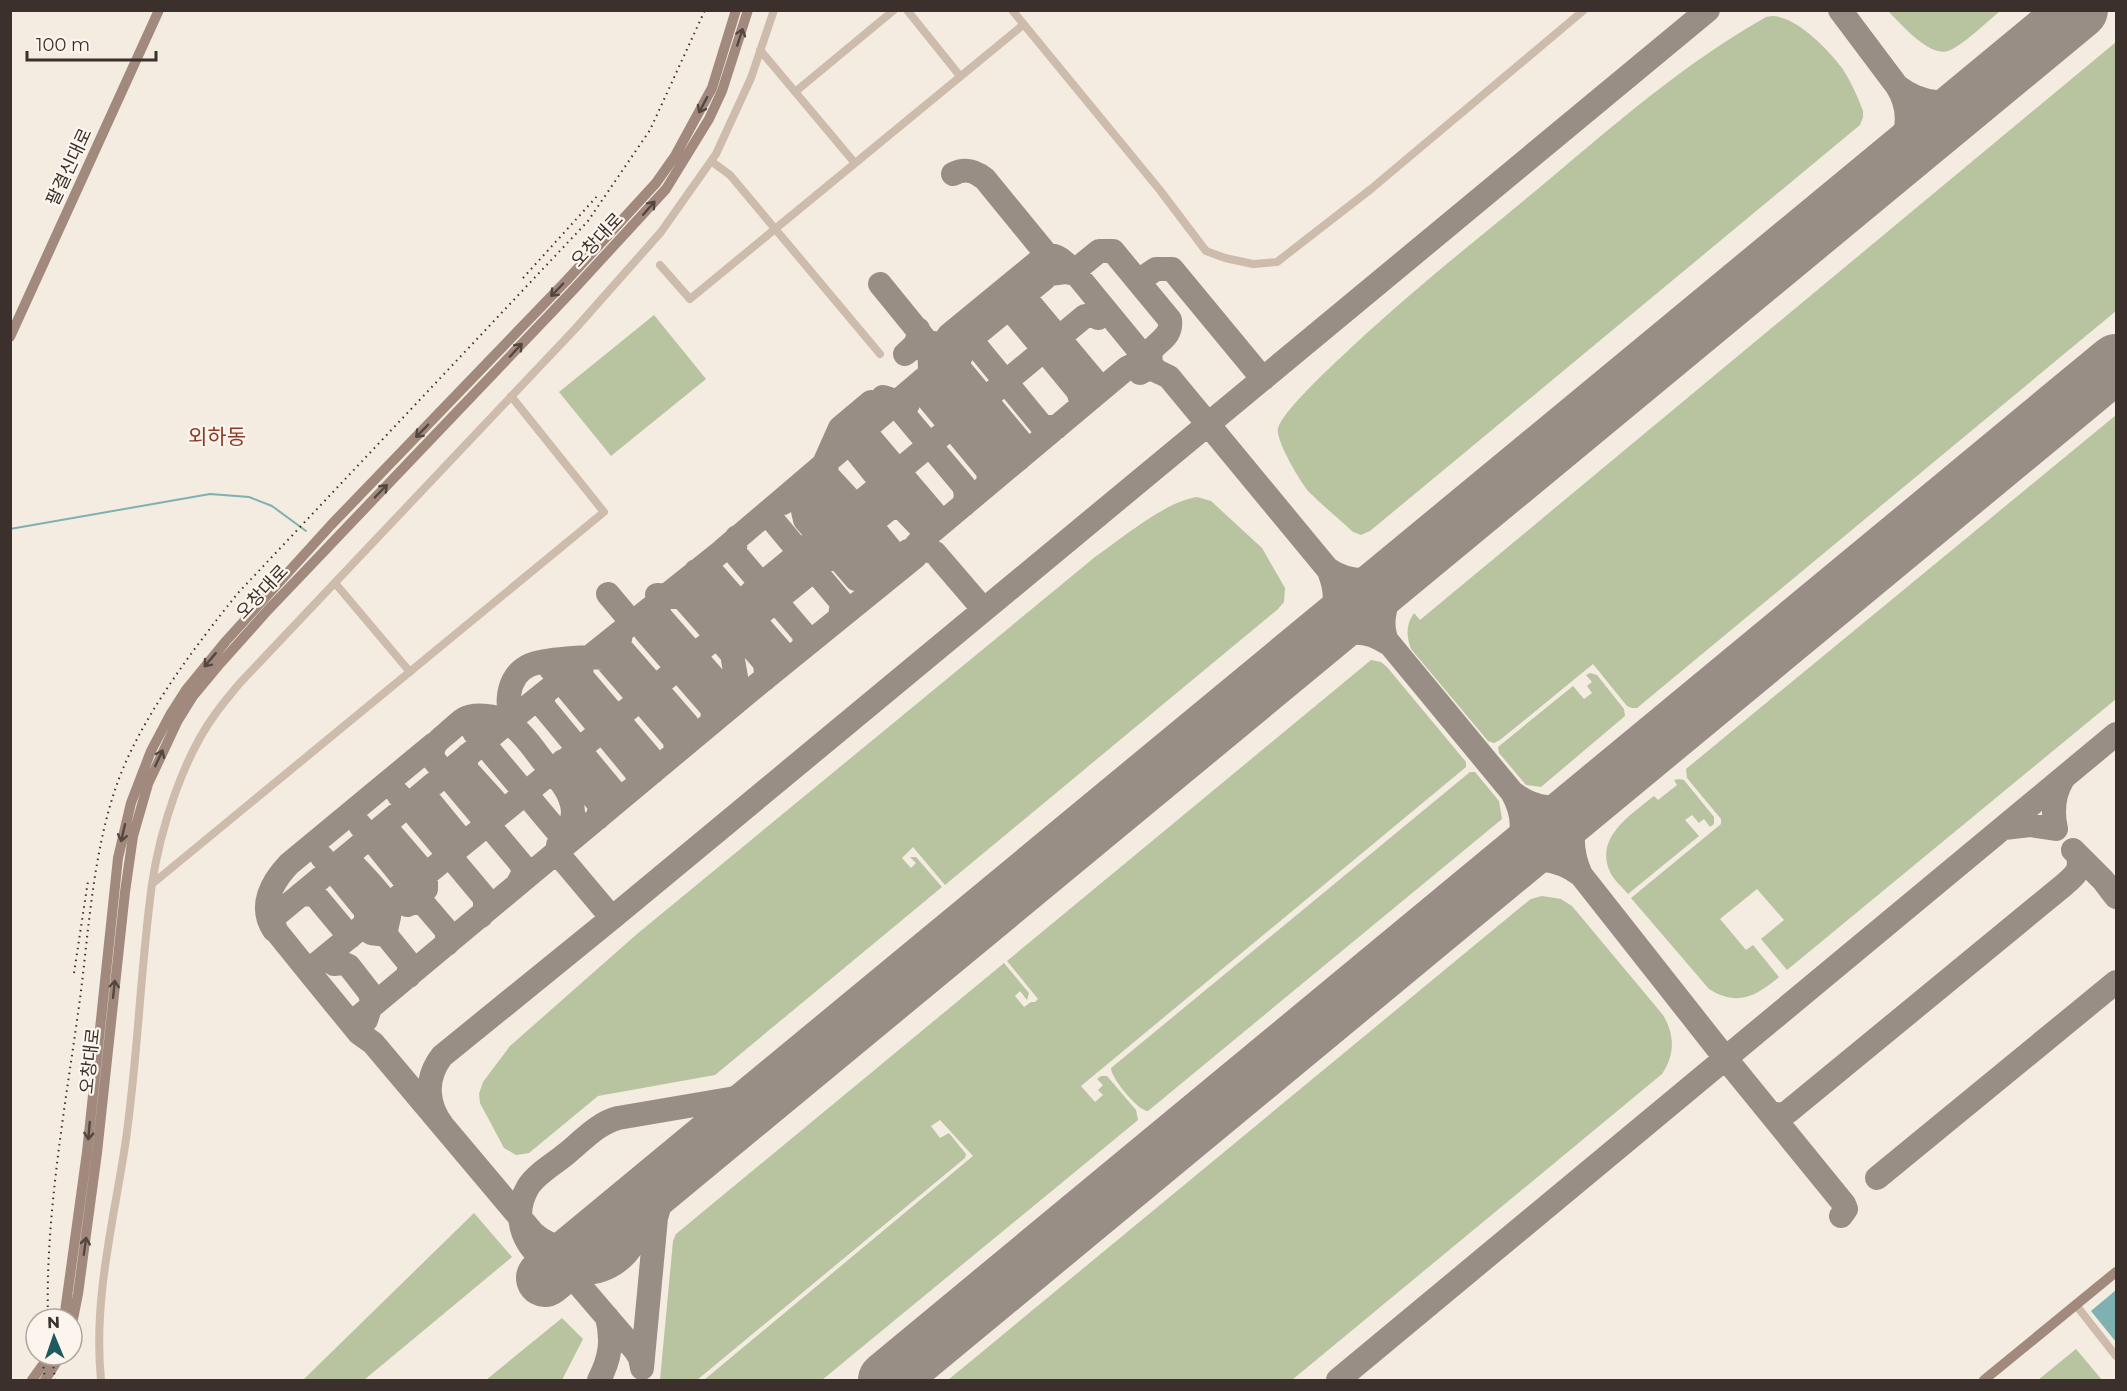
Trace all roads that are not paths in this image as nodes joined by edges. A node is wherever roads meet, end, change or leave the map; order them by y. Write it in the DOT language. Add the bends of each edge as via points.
graph roads {
  1 [pos="159,10"];
  2 [pos="736,10"];
  3 [pos="748,10"];
  4 [pos="774,10"];
  5 [pos="894,10"];
  6 [pos="907,10"];
  7 [pos="1012,10"];
  8 [pos="1584,10"];
  9 [pos="1023,25"];
  10 [pos="760,50"];
  11 [pos="960,76"];
  12 [pos="795,92"];
  13 [pos="711,161"];
  14 [pos="854,162"];
  15 [pos="776,229"];
  16 [pos="660,265"];
  17 [pos="10,337"];
  18 [pos="880,354"];
  19 [pos="511,396"];
  20 [pos="309,558"];
  21 [pos="335,583"];
  22 [pos="410,672"];
  23 [pos="152,884"];
  24 [pos="2116,1272"];
  25 [pos="2076,1305"];
  26 [pos="66,1307"];
  27 [pos="75,1307"];
  28 [pos="2116,1356"];
  29 [pos="41,1367"];
  30 [pos="53,1367"];
  31 [pos="32,1380"];
  32 [pos="45,1380"];
  33 [pos="101,1380"];
  34 [pos="1984,1380"];
  1 -- 17 [label="main road, 팔결신대로"];
  2 -- 20 [label="main road, 오창대로, one-way" via="712,88 656,183 331,525"];
  20 -- 3 [label="main road, 오창대로, one-way" via="341,534 666,189 722,91"];
  4 -- 10 [label="street"];
  5 -- 12 [label="street"];
  6 -- 11 [label="street"];
  7 -- 9 [label="street"];
  8 -- 9 [label="street" via="1371,189 1276,262 1253,264 1206,251"];
  9 -- 11 [label="street"];
  10 -- 12 [label="street"];
  10 -- 13 [label="street" via="751,78"];
  11 -- 14 [label="street"];
  12 -- 14 [label="street"];
  13 -- 15 [label="street" via="730,175"];
  13 -- 19 [label="street" via="661,232"];
  14 -- 15 [label="street"];
  15 -- 16 [label="street" via="690,299"];
  15 -- 18 [label="street"];
  19 -- 21 [label="street"];
  19 -- 22 [label="street" via="604,512"];
  20 -- 26 [label="main road, 오창대로, one-way" via="209,660 186,690 151,751 131,803 114,891 83,1187"];
  27 -- 20 [label="main road, 오창대로, one-way" via="97,1153 129,859 148,784 193,696"];
  21 -- 22 [label="street"];
  21 -- 23 [label="street" via="215,713 195,748 166,820"];
  22 -- 23 [label="street"];
  23 -- 33 [label="street" via="127,1134 99,1308"];
  24 -- 25 [label="main road"];
  25 -- 28 [label="street"];
  25 -- 34 [label="main road"];
  29 -- 31 [label="main road"];
  30 -- 32 [label="main road"];
}
